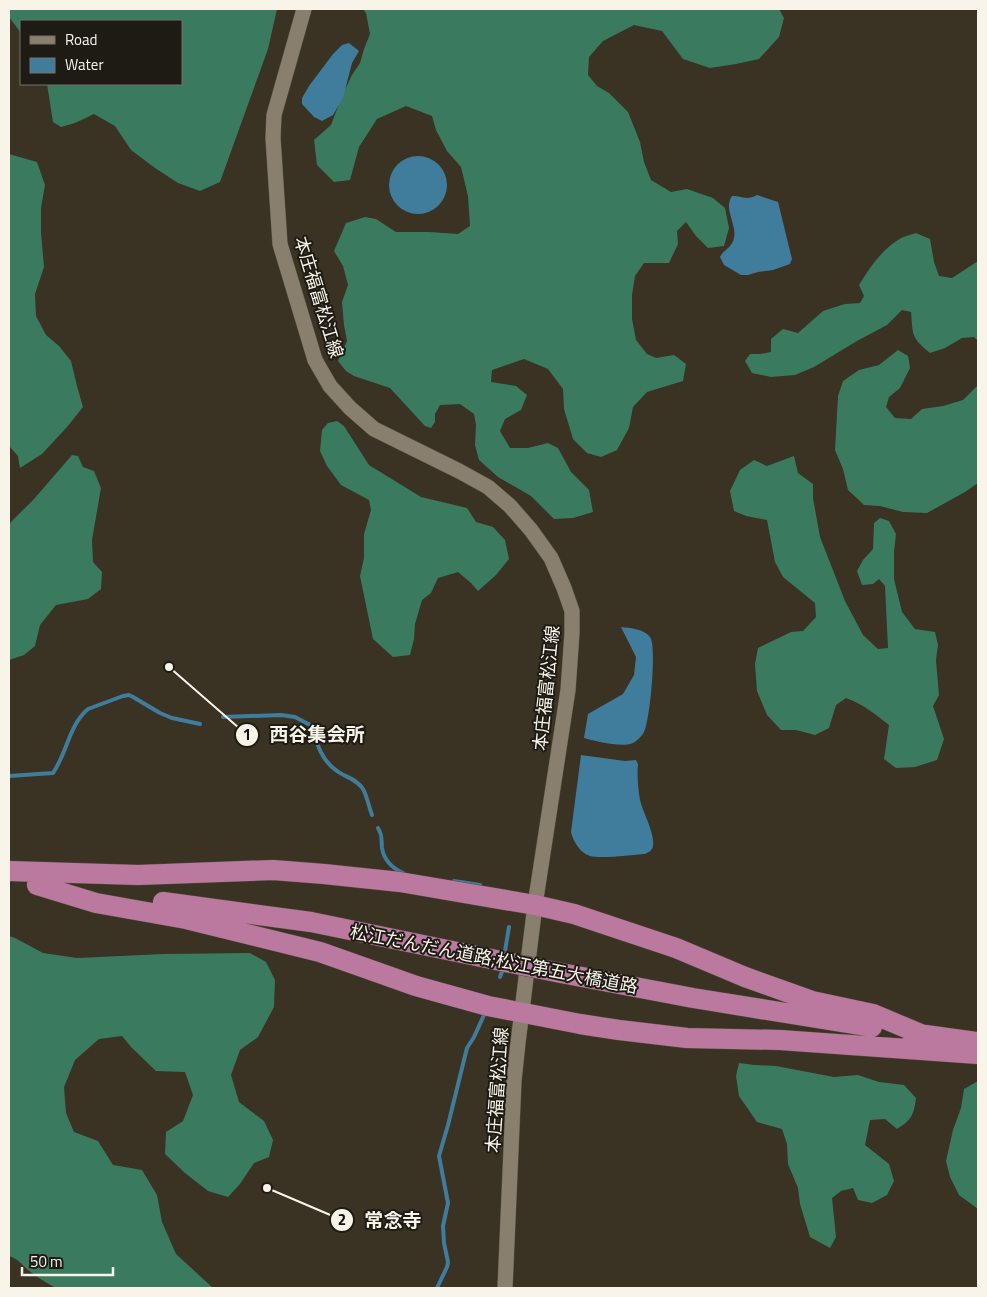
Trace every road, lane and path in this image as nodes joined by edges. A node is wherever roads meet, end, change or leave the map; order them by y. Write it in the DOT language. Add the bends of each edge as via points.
graph roads {
  1 [pos="304,9"];
  2 [pos="9,871"];
  3 [pos="9,882"];
  4 [pos="37,885"];
  5 [pos="535,905"];
  6 [pos="521,1012"];
  7 [pos="923,1034"];
  8 [pos="978,1042"];
  9 [pos="978,1054"];
  10 [pos="505,1288"];
  1 -- 5 [label="main road, 本庄福富松江線" via="274,115 273,138 280,244 315,360 330,386 374,429 474,479 510,506 551,558 572,611 568,690"];
  2 -- 5 [label="highway" via="138,875 273,870 400,882"];
  3 -- 4 [label="highway, 松江だんだん道路;松江第五大橋道路"];
  4 -- 6 [label="highway" via="96,903 186,919 320,952 416,986"];
  4 -- 7 [label="highway, 松江だんだん道路;松江第五大橋道路, bridge" via="311,922 693,998"];
  5 -- 6 [label="main road, 本庄福富松江線"];
  5 -- 7 [label="highway" via="574,914 676,948 812,1001 873,1014"];
  6 -- 9 [label="highway" via="619,1030 687,1038 780,1040"];
  6 -- 10 [label="main road, 本庄福富松江線" via="514,1081"];
  7 -- 8 [label="highway, 松江だんだん道路;松江第五大橋道路"];
}
